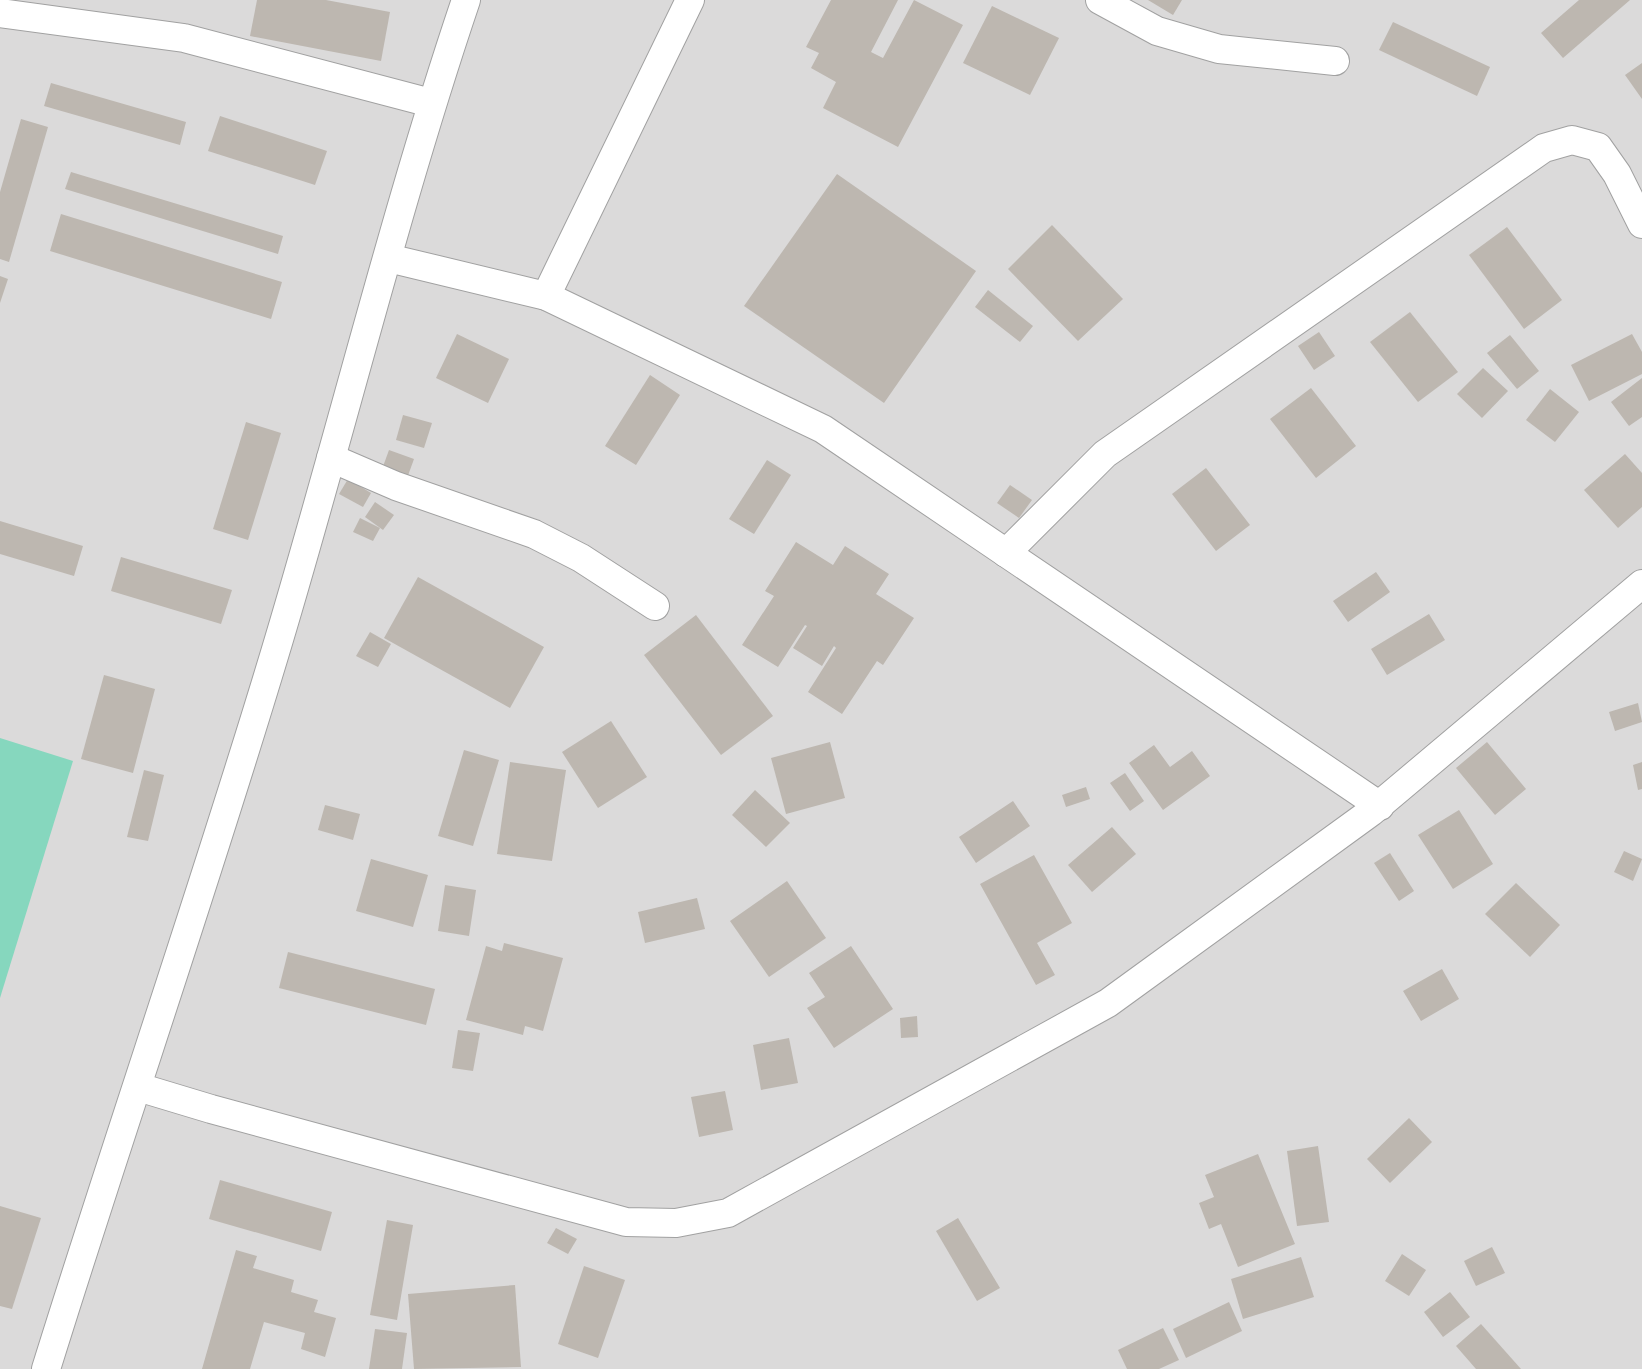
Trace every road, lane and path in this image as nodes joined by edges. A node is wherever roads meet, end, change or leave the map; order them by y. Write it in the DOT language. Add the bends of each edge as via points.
graph roads {
  1 [pos="466,0"];
  2 [pos="690,0"];
  3 [pos="1100,0"];
  4 [pos="0,13"];
  5 [pos="1335,61"];
  6 [pos="431,103"];
  7 [pos="1642,224"];
  8 [pos="388,258"];
  9 [pos="546,296"];
  10 [pos="330,458"];
  11 [pos="1006,553"];
  12 [pos="1642,584"];
  13 [pos="655,606"];
  14 [pos="1380,806"];
  15 [pos="138,1087"];
  16 [pos="46,1369"];
  1 -- 6 [label="street"];
  2 -- 9 [label="street"];
  3 -- 5 [label="street" via="1157,31 1219,49"];
  4 -- 6 [label="street" via="184,38"];
  6 -- 8 [label="street"];
  7 -- 11 [label="street" via="1617,174 1598,146 1572,140 1544,148 1105,454"];
  8 -- 9 [label="street"];
  8 -- 10 [label="street"];
  9 -- 11 [label="street" via="823,430"];
  10 -- 13 [label="street" via="396,486 534,534 581,558"];
  10 -- 15 [label="street" via="275,654"];
  11 -- 14 [label="street"];
  12 -- 14 [label="street"];
  14 -- 15 [label="street" via="1108,1002 728,1213 676,1223 626,1222"];
  15 -- 16 [label="street" via="104,1183"];
}
